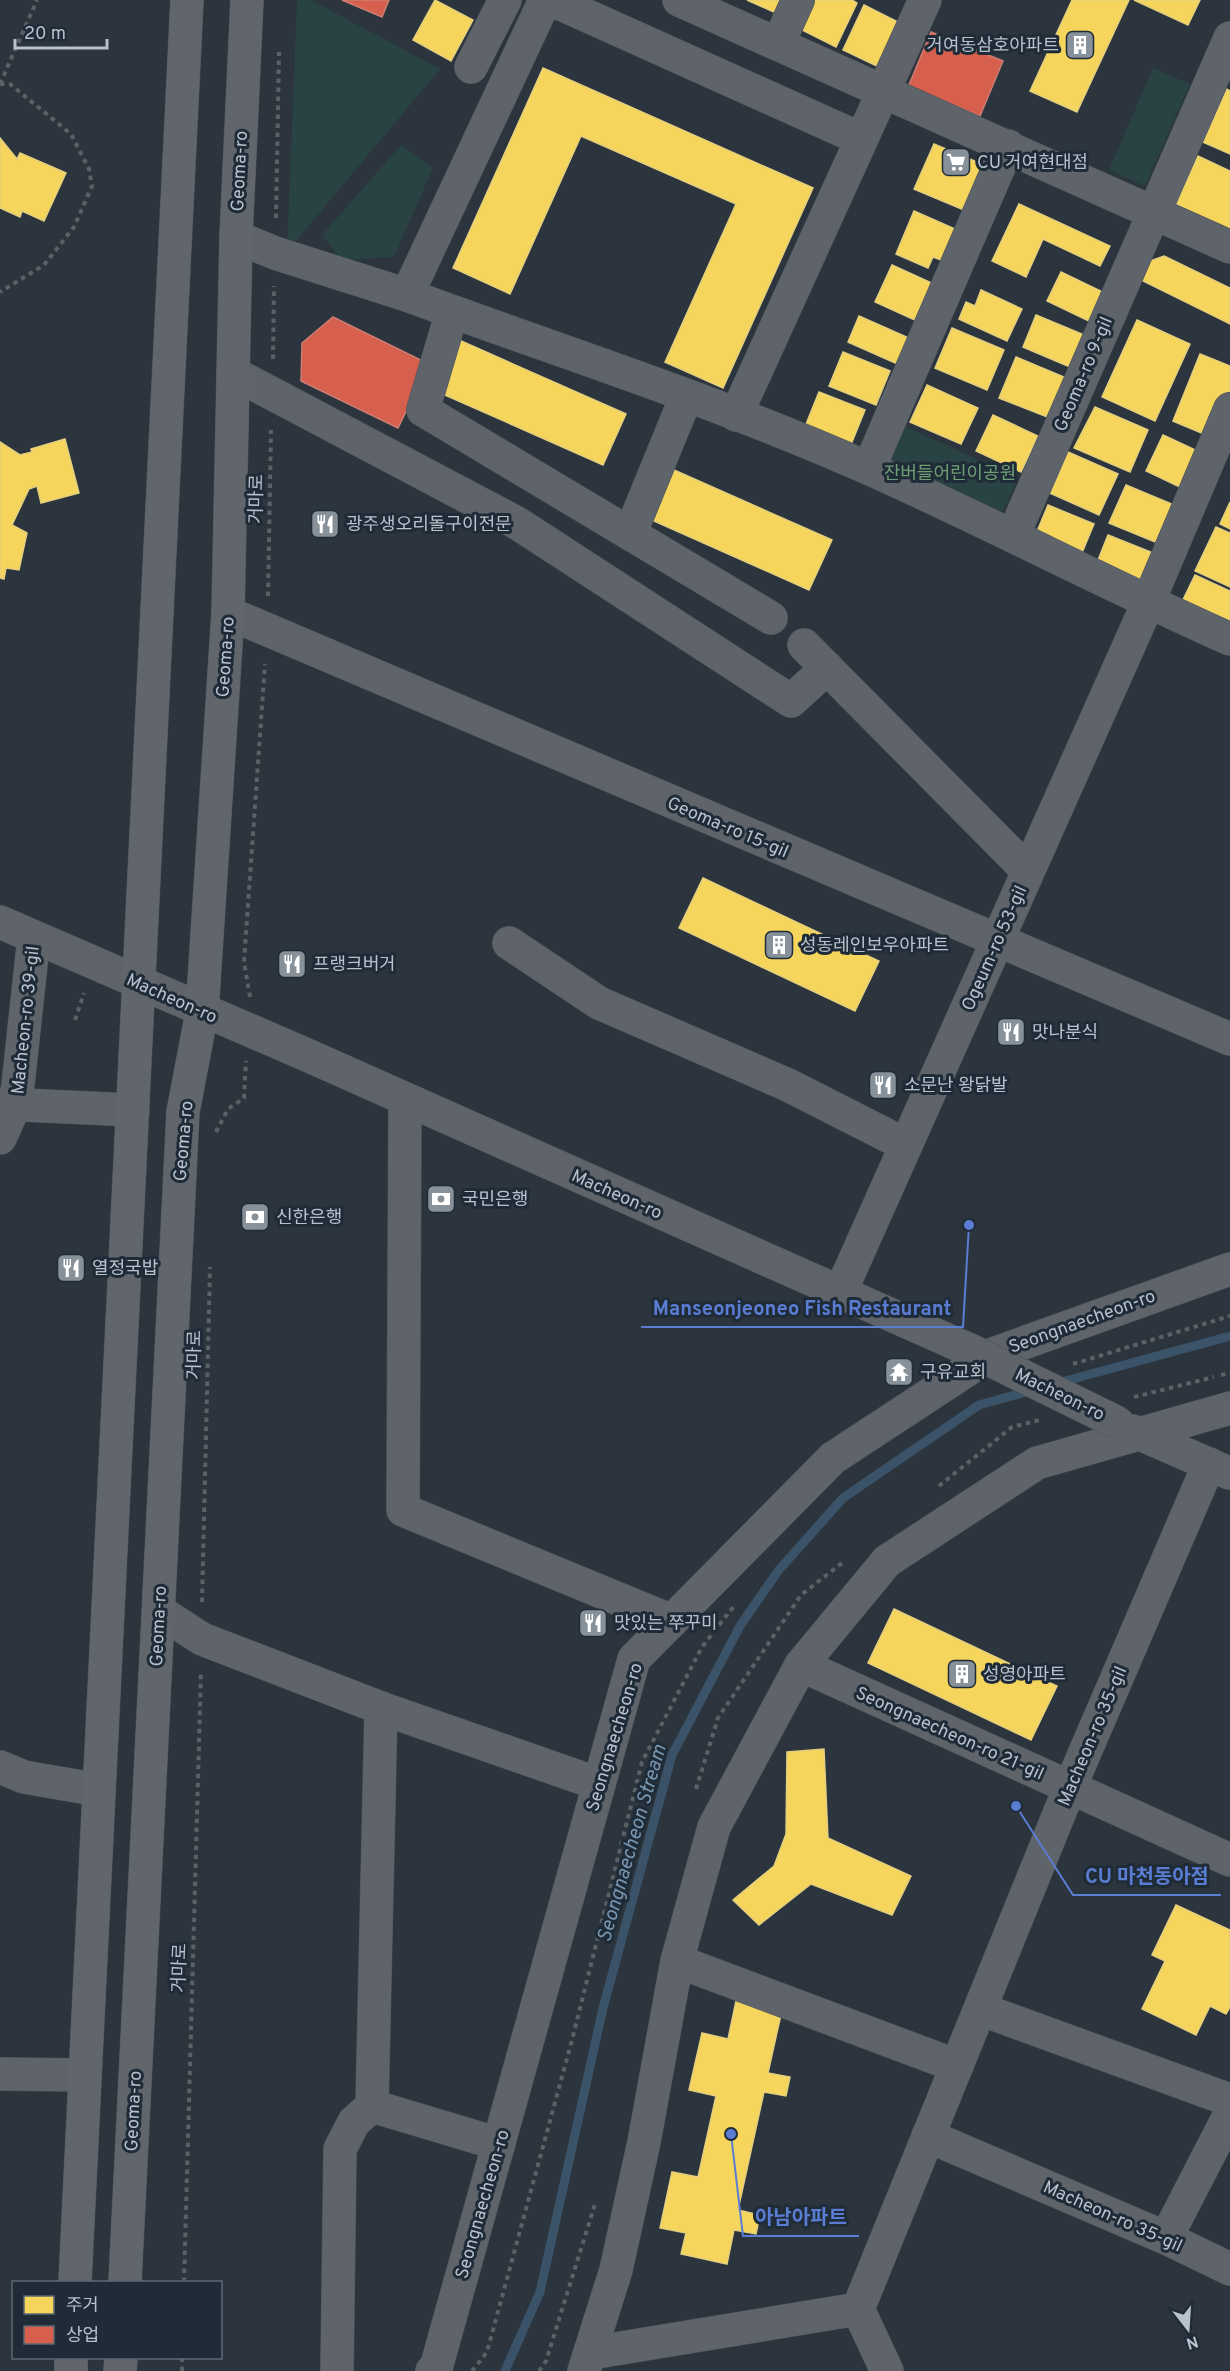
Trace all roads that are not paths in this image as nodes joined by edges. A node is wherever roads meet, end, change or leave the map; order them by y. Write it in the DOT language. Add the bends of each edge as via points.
graph roads {
  1 [pos="187,0"];
  2 [pos="247,0"];
  3 [pos="505,0"];
  4 [pos="545,0"];
  5 [pos="552,0"];
  6 [pos="679,0"];
  7 [pos="798,0"];
  8 [pos="926,0"];
  9 [pos="1230,38"];
  10 [pos="778,44"];
  11 [pos="471,67"];
  12 [pos="883,93"];
  13 [pos="861,140"];
  14 [pos="1008,146"];
  15 [pos="1153,213"];
  16 [pos="236,237"];
  17 [pos="1230,247"];
  18 [pos="407,295"];
  19 [pos="452,312"];
  20 [pos="233,373"];
  21 [pos="686,397"];
  22 [pos="1230,409"];
  23 [pos="736,415"];
  24 [pos="869,468"];
  25 [pos="630,534"];
  26 [pos="1013,536"];
  27 [pos="1148,603"];
  28 [pos="228,613"];
  29 [pos="771,618"];
  30 [pos="1230,639"];
  31 [pos="1028,871"];
  32 [pos="0,922"];
  33 [pos="34,937"];
  34 [pos="997,942"];
  35 [pos="509,944"];
  36 [pos="139,983"];
  37 [pos="202,1012"];
  38 [pos="1230,1039"];
  39 [pos="11,1049"];
  40 [pos="405,1100"];
  41 [pos="8,1104"];
  42 [pos="133,1110"];
  43 [pos="0,1138"];
  44 [pos="906,1145"];
  45 [pos="1230,1269"];
  46 [pos="840,1293"];
  47 [pos="1230,1408"];
  48 [pos="1128,1418"];
  49 [pos="1219,1469"];
  50 [pos="159,1611"];
  51 [pos="672,1621"];
  52 [pos="801,1665"];
  53 [pos="381,1708"];
  54 [pos="0,1767"];
  55 [pos="599,1784"];
  56 [pos="1070,1787"];
  57 [pos="99,1790"];
  58 [pos="1230,1860"];
  59 [pos="677,1961"];
  60 [pos="980,2009"];
  61 [pos="957,2066"];
  62 [pos="0,2074"];
  63 [pos="85,2075"];
  64 [pos="1230,2100"];
  65 [pos="372,2106"];
  66 [pos="1230,2114"];
  67 [pos="928,2136"];
  68 [pos="499,2144"];
  69 [pos="1166,2238"];
  70 [pos="1230,2269"];
  71 [pos="75,2281"];
  72 [pos="124,2281"];
  73 [pos="858,2309"];
  74 [pos="588,2362"];
  75 [pos="338,2371"];
  76 [pos="432,2371"];
  77 [pos="886,2371"];
  1 -- 36 [label="main road"];
  2 -- 16 [label="main road, Geoma-ro"];
  3 -- 11 [label="street"];
  4 -- 18 [label="street"];
  5 -- 13 [label="street"];
  6 -- 10 [label="street"];
  7 -- 10 [label="street"];
  8 -- 12 [label="street"];
  9 -- 15 [label="street, Geoma-ro 9-gil"];
  10 -- 12 [label="street"];
  12 -- 13 [label="street"];
  12 -- 14 [label="street"];
  13 -- 23 [label="street"];
  14 -- 15 [label="street"];
  14 -- 24 [label="street"];
  15 -- 17 [label="street"];
  15 -- 26 [label="street, Geoma-ro 9-gil"];
  16 -- 18 [label="street"];
  16 -- 20 [label="main road, Geoma-ro"];
  18 -- 19 [label="street"];
  19 -- 21 [label="street"];
  19 -- 25 [label="street" via="423,410"];
  20 -- 28 [label="main road, Geoma-ro"];
  20 -- 31 [label="street" via="517,523 791,701 815,656"];
  21 -- 23 [label="street"];
  21 -- 25 [label="street"];
  22 -- 27 [label="street, Ogeum-ro 53-gil"];
  23 -- 24 [label="street"];
  24 -- 26 [label="street"];
  25 -- 29 [label="street"];
  26 -- 27 [label="street"];
  27 -- 30 [label="street"];
  27 -- 31 [label="street, Ogeum-ro 53-gil"];
  28 -- 34 [label="street, Geoma-ro 15-gil"];
  28 -- 37 [label="main road, Geoma-ro"];
  31 -- 34 [label="street, Ogeum-ro 53-gil"];
  32 -- 33 [label="street, Macheon-ro"];
  33 -- 36 [label="street, Macheon-ro"];
  33 -- 39 [label="street, Macheon-ro 39-gil"];
  34 -- 38 [label="street, Geoma-ro 15-gil"];
  34 -- 44 [label="street, Ogeum-ro 53-gil"];
  35 -- 44 [label="street" via="599,1003 788,1085"];
  36 -- 37 [label="street, Macheon-ro"];
  36 -- 42 [label="main road"];
  37 -- 40 [label="street, Macheon-ro"];
  37 -- 50 [label="main road, Geoma-ro" via="183,1112"];
  39 -- 41 [label="street, Macheon-ro 39-gil"];
  40 -- 46 [label="street, Macheon-ro"];
  40 -- 51 [label="street" via="403,1510"];
  41 -- 42 [label="street"];
  41 -- 43 [label="street, Macheon-ro 39-gil"];
  42 -- 57 [label="main road"];
  44 -- 46 [label="street, Ogeum-ro 53-gil"];
  45 -- 51 [label="street, Seongnaecheon-ro" via="990,1355 833,1458"];
  46 -- 48 [label="street, Macheon-ro, bridge"];
  47 -- 48 [label="street"];
  48 -- 49 [label="street, Macheon-ro"];
  48 -- 52 [label="street" via="1037,1463 887,1561"];
  49 -- 56 [label="street, Macheon-ro 35-gil"];
  50 -- 53 [label="street" via="202,1639"];
  50 -- 72 [label="main road, Geoma-ro"];
  51 -- 55 [label="street, Seongnaecheon-ro" via="634,1659"];
  52 -- 56 [label="street, Seongnaecheon-ro 21-gil"];
  52 -- 59 [label="street" via="714,1827"];
  53 -- 55 [label="street"];
  53 -- 65 [label="street"];
  54 -- 57 [label="street" via="24,1777"];
  55 -- 68 [label="street, Seongnaecheon-ro"];
  56 -- 58 [label="street, Seongnaecheon-ro 21-gil"];
  56 -- 60 [label="street, Macheon-ro 35-gil"];
  57 -- 63 [label="main road"];
  59 -- 61 [label="street"];
  59 -- 74 [label="street" via="616,2270"];
  60 -- 61 [label="street, Macheon-ro 35-gil"];
  60 -- 64 [label="street"];
  61 -- 67 [label="street, Macheon-ro 35-gil"];
  62 -- 63 [label="street"];
  63 -- 71 [label="main road"];
  65 -- 68 [label="street"];
  65 -- 75 [label="street" via="354,2122 340,2149"];
  66 -- 69 [label="street"];
  67 -- 69 [label="street, Macheon-ro 35-gil"];
  67 -- 73 [label="street, Macheon-ro 35-gil"];
  68 -- 76 [label="street, Seongnaecheon-ro"];
  69 -- 70 [label="street, Macheon-ro 35-gil"];
  73 -- 74 [label="street"];
  73 -- 77 [label="street"];
}
